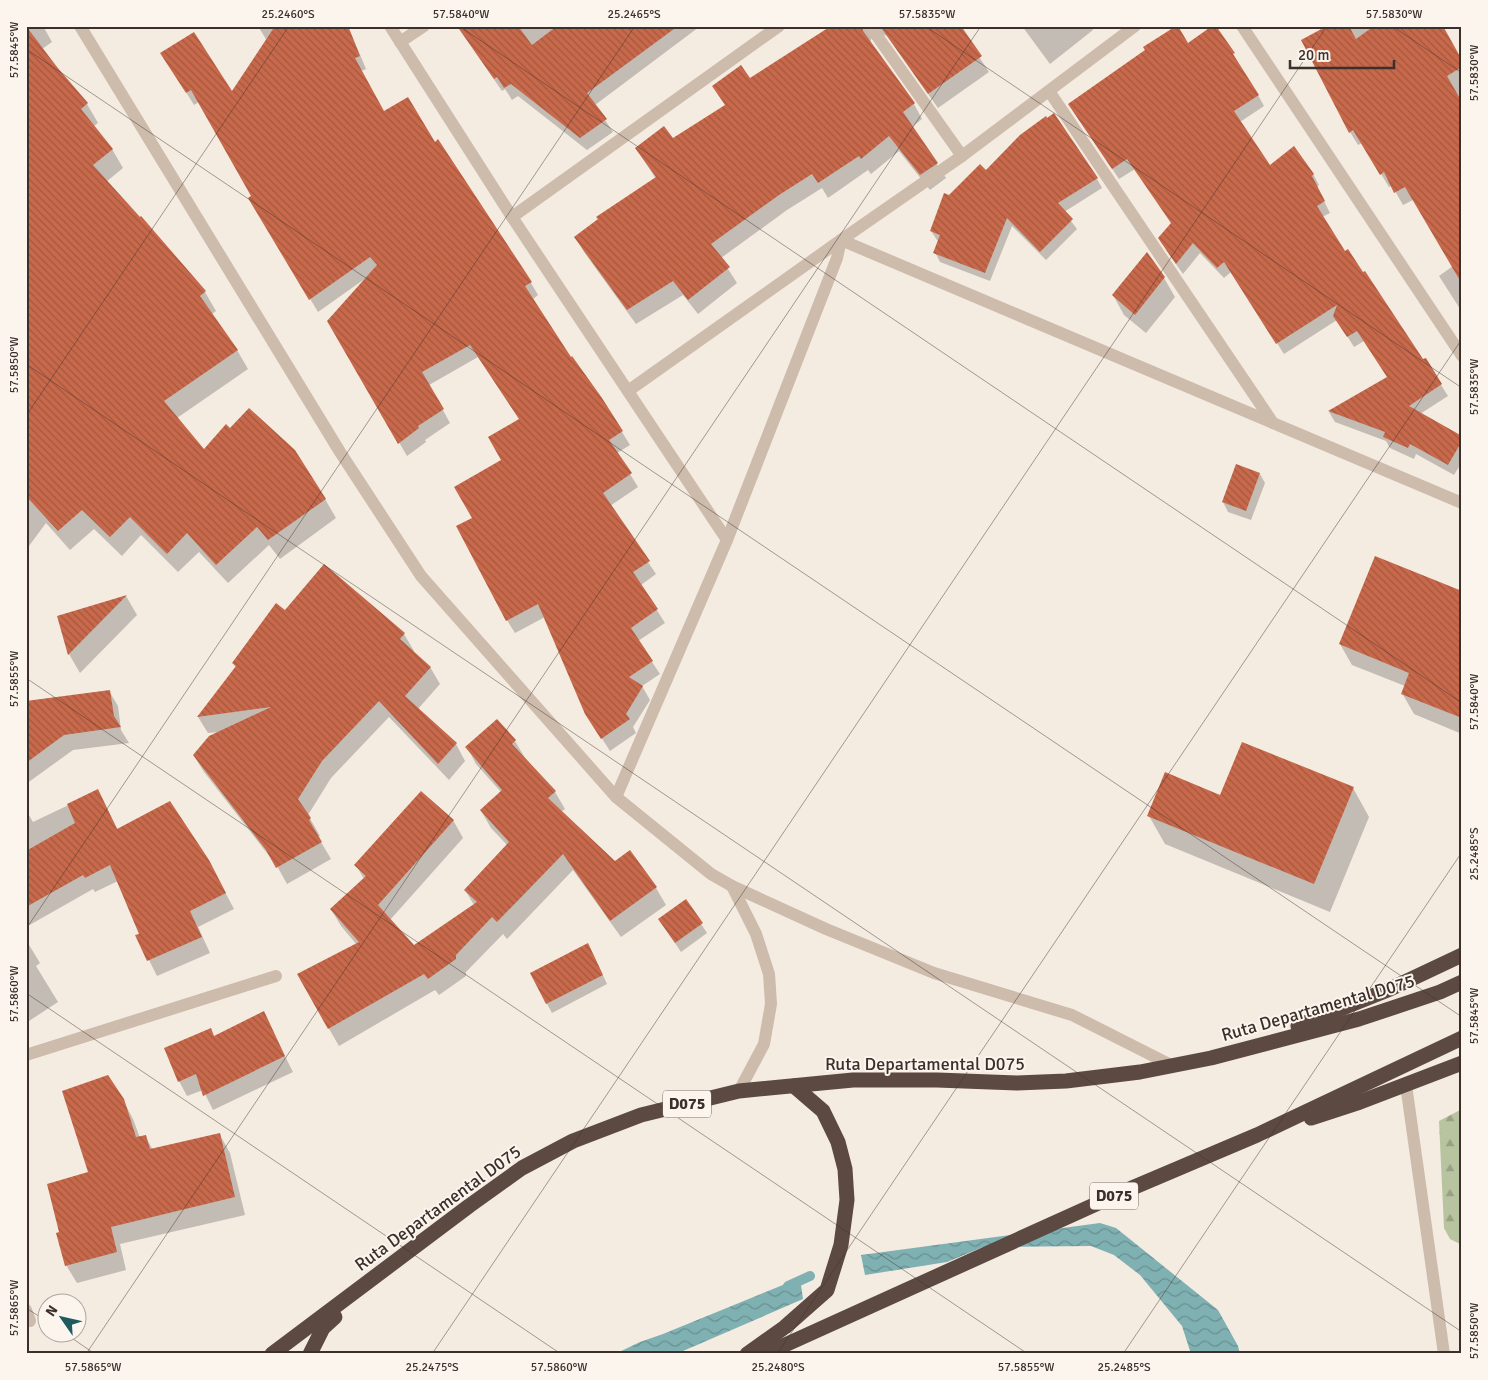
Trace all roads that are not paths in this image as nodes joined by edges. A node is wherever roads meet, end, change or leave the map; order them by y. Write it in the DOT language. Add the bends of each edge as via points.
graph roads {
  1 [pos="80,26"];
  2 [pos="390,26"];
  3 [pos="424,26"];
  4 [pos="780,26"];
  5 [pos="870,26"];
  6 [pos="1135,26"];
  7 [pos="1242,26"];
  8 [pos="400,42"];
  9 [pos="1049,91"];
  10 [pos="962,156"];
  11 [pos="512,216"];
  12 [pos="841,240"];
  13 [pos="1462,356"];
  14 [pos="628,391"];
  15 [pos="1273,423"];
  16 [pos="1462,503"];
  17 [pos="727,540"];
  18 [pos="616,797"];
  19 [pos="732,886"];
  20 [pos="1462,955"];
  21 [pos="276,976"];
  22 [pos="1462,982"];
  23 [pos="1462,1038"];
  24 [pos="26,1055"];
  25 [pos="1211,1058"];
  26 [pos="1462,1063"];
  27 [pos="1173,1066"];
  28 [pos="1406,1085"];
  29 [pos="794,1086"];
  30 [pos="739,1091"];
  31 [pos="1257,1134"];
  32 [pos="469,1206"];
  33 [pos="272,1354"];
  34 [pos="310,1354"];
  35 [pos="747,1354"];
  36 [pos="765,1354"];
  37 [pos="1444,1354"];
  1 -- 18 [label="street" via="340,452 420,576"];
  2 -- 8 [label="street"];
  3 -- 8 [label="street"];
  4 -- 11 [label="street"];
  5 -- 10 [label="street"];
  6 -- 9 [label="street"];
  7 -- 13 [label="street"];
  8 -- 11 [label="street"];
  9 -- 10 [label="street"];
  9 -- 15 [label="street"];
  10 -- 12 [label="street"];
  11 -- 14 [label="street"];
  12 -- 14 [label="street"];
  12 -- 15 [label="street"];
  12 -- 17 [label="street" via="837,258"];
  14 -- 17 [label="street"];
  15 -- 16 [label="street"];
  17 -- 18 [label="street"];
  18 -- 19 [label="street" via="711,874"];
  19 -- 27 [label="street" via="826,929 934,972 1072,1015"];
  19 -- 30 [label="street" via="756,934 769,974 771,1004 764,1044"];
  20 -- 25 [label="highway, D075" via="1390,989"];
  21 -- 24 [label="street"];
  22 -- 25 [label="highway, Ruta Departamental D075 / D075" via="1359,1019"];
  23 -- 31 [label="highway, D075"];
  25 -- 27 [label="highway, Ruta Departamental D075 / D075"];
  26 -- 28 [label="highway, D075"];
  27 -- 29 [label="highway, Ruta Departamental D075 / D075" via="1066,1081 853,1080"];
  28 -- 31 [label="highway, D075"];
  28 -- 37 [label="street"];
  29 -- 30 [label="highway, Ruta Departamental D075 / D075"];
  29 -- 35 [label="highway" via="823,1112 838,1142 845,1169 847,1200 841,1245 828,1290"];
  30 -- 32 [label="highway, Ruta Departamental D075 / D075" via="641,1115 573,1141 522,1168"];
  31 -- 36 [label="highway, D075"];
  32 -- 33 [label="highway, Ruta Departamental D075 / D075"];
  32 -- 34 [label="highway" via="323,1328"];
}
